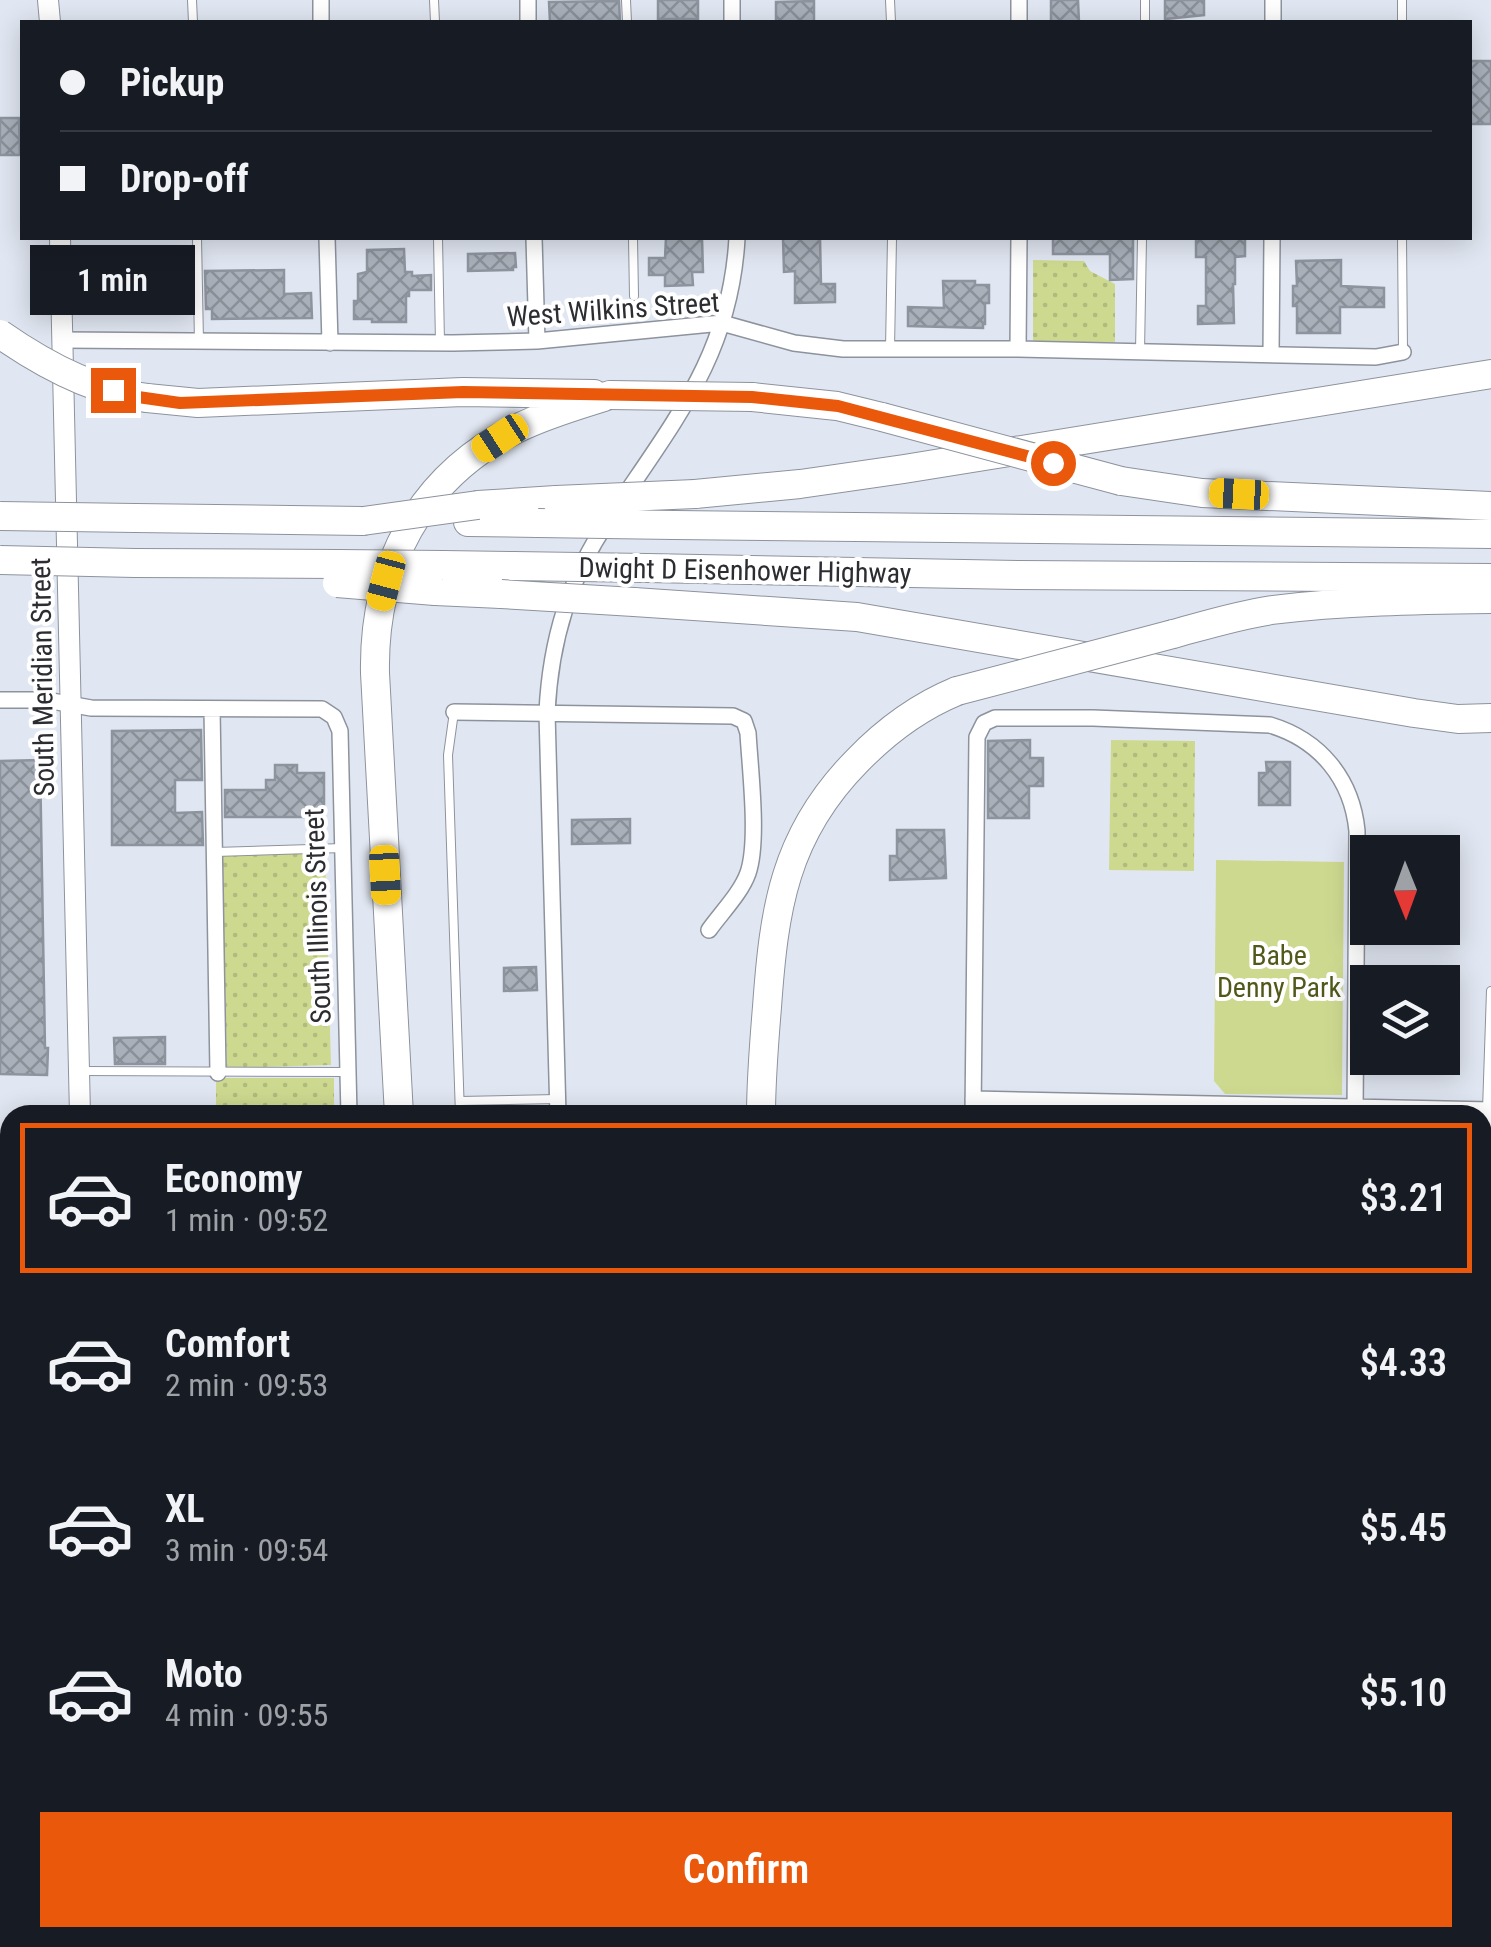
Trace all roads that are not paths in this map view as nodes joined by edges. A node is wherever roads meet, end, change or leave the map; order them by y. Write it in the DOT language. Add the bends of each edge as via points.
graph roads {
  1 [pos="60,240"];
  2 [pos="197,240"];
  3 [pos="327,240"];
  4 [pos="438,240"];
  5 [pos="534,240"];
  6 [pos="632,240"];
  7 [pos="738,240"];
  8 [pos="892,240"];
  9 [pos="1018,240"];
  10 [pos="1142,240"];
  11 [pos="1272,240"];
  12 [pos="1402,240"];
  13 [pos="634,296"];
  14 [pos="722,323"];
  15 [pos="0,334"];
  16 [pos="63,340"];
  17 [pos="537,341"];
  18 [pos="199,342"];
  19 [pos="330,343"];
  20 [pos="440,343"];
  21 [pos="890,349"];
  22 [pos="1018,350"];
  23 [pos="1140,352"];
  24 [pos="1402,352"];
  25 [pos="1271,354"];
  26 [pos="1491,374"];
  27 [pos="610,394"];
  28 [pos="1491,506"];
  29 [pos="473,514"];
  30 [pos="0,516"];
  31 [pos="1491,534"];
  32 [pos="0,560"];
  33 [pos="96,562"];
  34 [pos="0,576"];
  35 [pos="439,578"];
  36 [pos="1491,578"];
  37 [pos="1429,588"];
  38 [pos="1491,599"];
  39 [pos="0,700"];
  40 [pos="71,706"];
  41 [pos="212,709"];
  42 [pos="454,712"];
  43 [pos="547,713"];
  44 [pos="1491,718"];
  45 [pos="343,848"];
  46 [pos="215,852"];
  47 [pos="708,930"];
  48 [pos="1491,990"];
  49 [pos="79,1071"];
  50 [pos="218,1072"];
  51 [pos="349,1072"];
  52 [pos="460,1101"];
  53 [pos="80,1105"];
  54 [pos="350,1105"];
  55 [pos="398,1105"];
  56 [pos="460,1105"];
  57 [pos="525,1105"];
  58 [pos="558,1105"];
  59 [pos="762,1105"];
  60 [pos="973,1105"];
  61 [pos="1354,1105"];
  62 [pos="1489,1105"];
  1 -- 16 [label="main road, South Meridian Street"];
  2 -- 18 [label="lane"];
  3 -- 19 [label="street"];
  4 -- 20 [label="lane"];
  5 -- 17 [label="street"];
  6 -- 13 [label="lane"];
  7 -- 14 [label="street"];
  8 -- 21 [label="lane"];
  9 -- 22 [label="street"];
  10 -- 23 [label="lane"];
  11 -- 25 [label="street"];
  12 -- 24 [label="lane"];
  14 -- 17 [label="street, West Wilkins Street"];
  14 -- 21 [label="street, West Wilkins Street" via="808,346"];
  14 -- 43 [label="street" via="688,402 592,547 562,616"];
  15 -- 27 [label="highway, bridge" via="77,378 147,398 198,403 463,392"];
  16 -- 18 [label="street, West Wilkins Street"];
  16 -- 40 [label="main road, South Meridian Street"];
  17 -- 20 [label="street, West Wilkins Street"];
  18 -- 19 [label="street, West Wilkins Street"];
  19 -- 20 [label="street, West Wilkins Street"];
  21 -- 22 [label="street, West Wilkins Street"];
  22 -- 23 [label="street, West Wilkins Street"];
  23 -- 25 [label="street, West Wilkins Street"];
  24 -- 25 [label="street, West Wilkins Street"];
  26 -- 29 [label="highway, bridge" via="800,484 556,500"];
  27 -- 28 [label="highway, bridge" via="838,406 1121,481 1202,493"];
  27 -- 55 [label="highway" via="517,429 470,458 408,528 386,581 374,656"];
  29 -- 30 [label="highway, Dwight D Eisenhower Highway, bridge" via="363,521"];
  29 -- 31 [label="highway, Dwight D Eisenhower Highway, bridge" via="538,523"];
  32 -- 33 [label="highway, Dwight D Eisenhower Highway, bridge"];
  33 -- 34 [label="highway, bridge"];
  33 -- 35 [label="highway, Dwight D Eisenhower Highway, bridge"];
  35 -- 37 [label="highway, Dwight D Eisenhower Highway, bridge" via="513,566"];
  35 -- 44 [label="highway, bridge" via="501,594 857,618 1395,710"];
  36 -- 37 [label="highway, Dwight D Eisenhower Highway"];
  37 -- 38 [label="highway"];
  37 -- 59 [label="highway, bridge" via="1234,617 957,691 913,713 830,791 784,881 773,930"];
  39 -- 40 [label="street"];
  40 -- 41 [label="street"];
  40 -- 49 [label="main road, South Meridian Street"];
  41 -- 45 [label="street, South Illinois Street" via="322,709 334,717 340,731"];
  41 -- 46 [label="street"];
  42 -- 43 [label="street"];
  42 -- 52 [label="lane" via="448,754"];
  43 -- 47 [label="street" via="744,721 751,860 745,880"];
  43 -- 58 [label="street"];
  45 -- 46 [label="lane"];
  45 -- 51 [label="street, South Illinois Street"];
  46 -- 50 [label="street"];
  48 -- 62 [label="lane"];
  49 -- 50 [label="lane"];
  49 -- 53 [label="main road, South Meridian Street"];
  50 -- 51 [label="lane"];
  51 -- 54 [label="street, South Illinois Street"];
  52 -- 56 [label="lane"];
  52 -- 57 [label="lane"];
  60 -- 61 [label="street" via="977,737 995,718 1243,722 1287,730 1318,749 1348,790 1357,831"];
}
